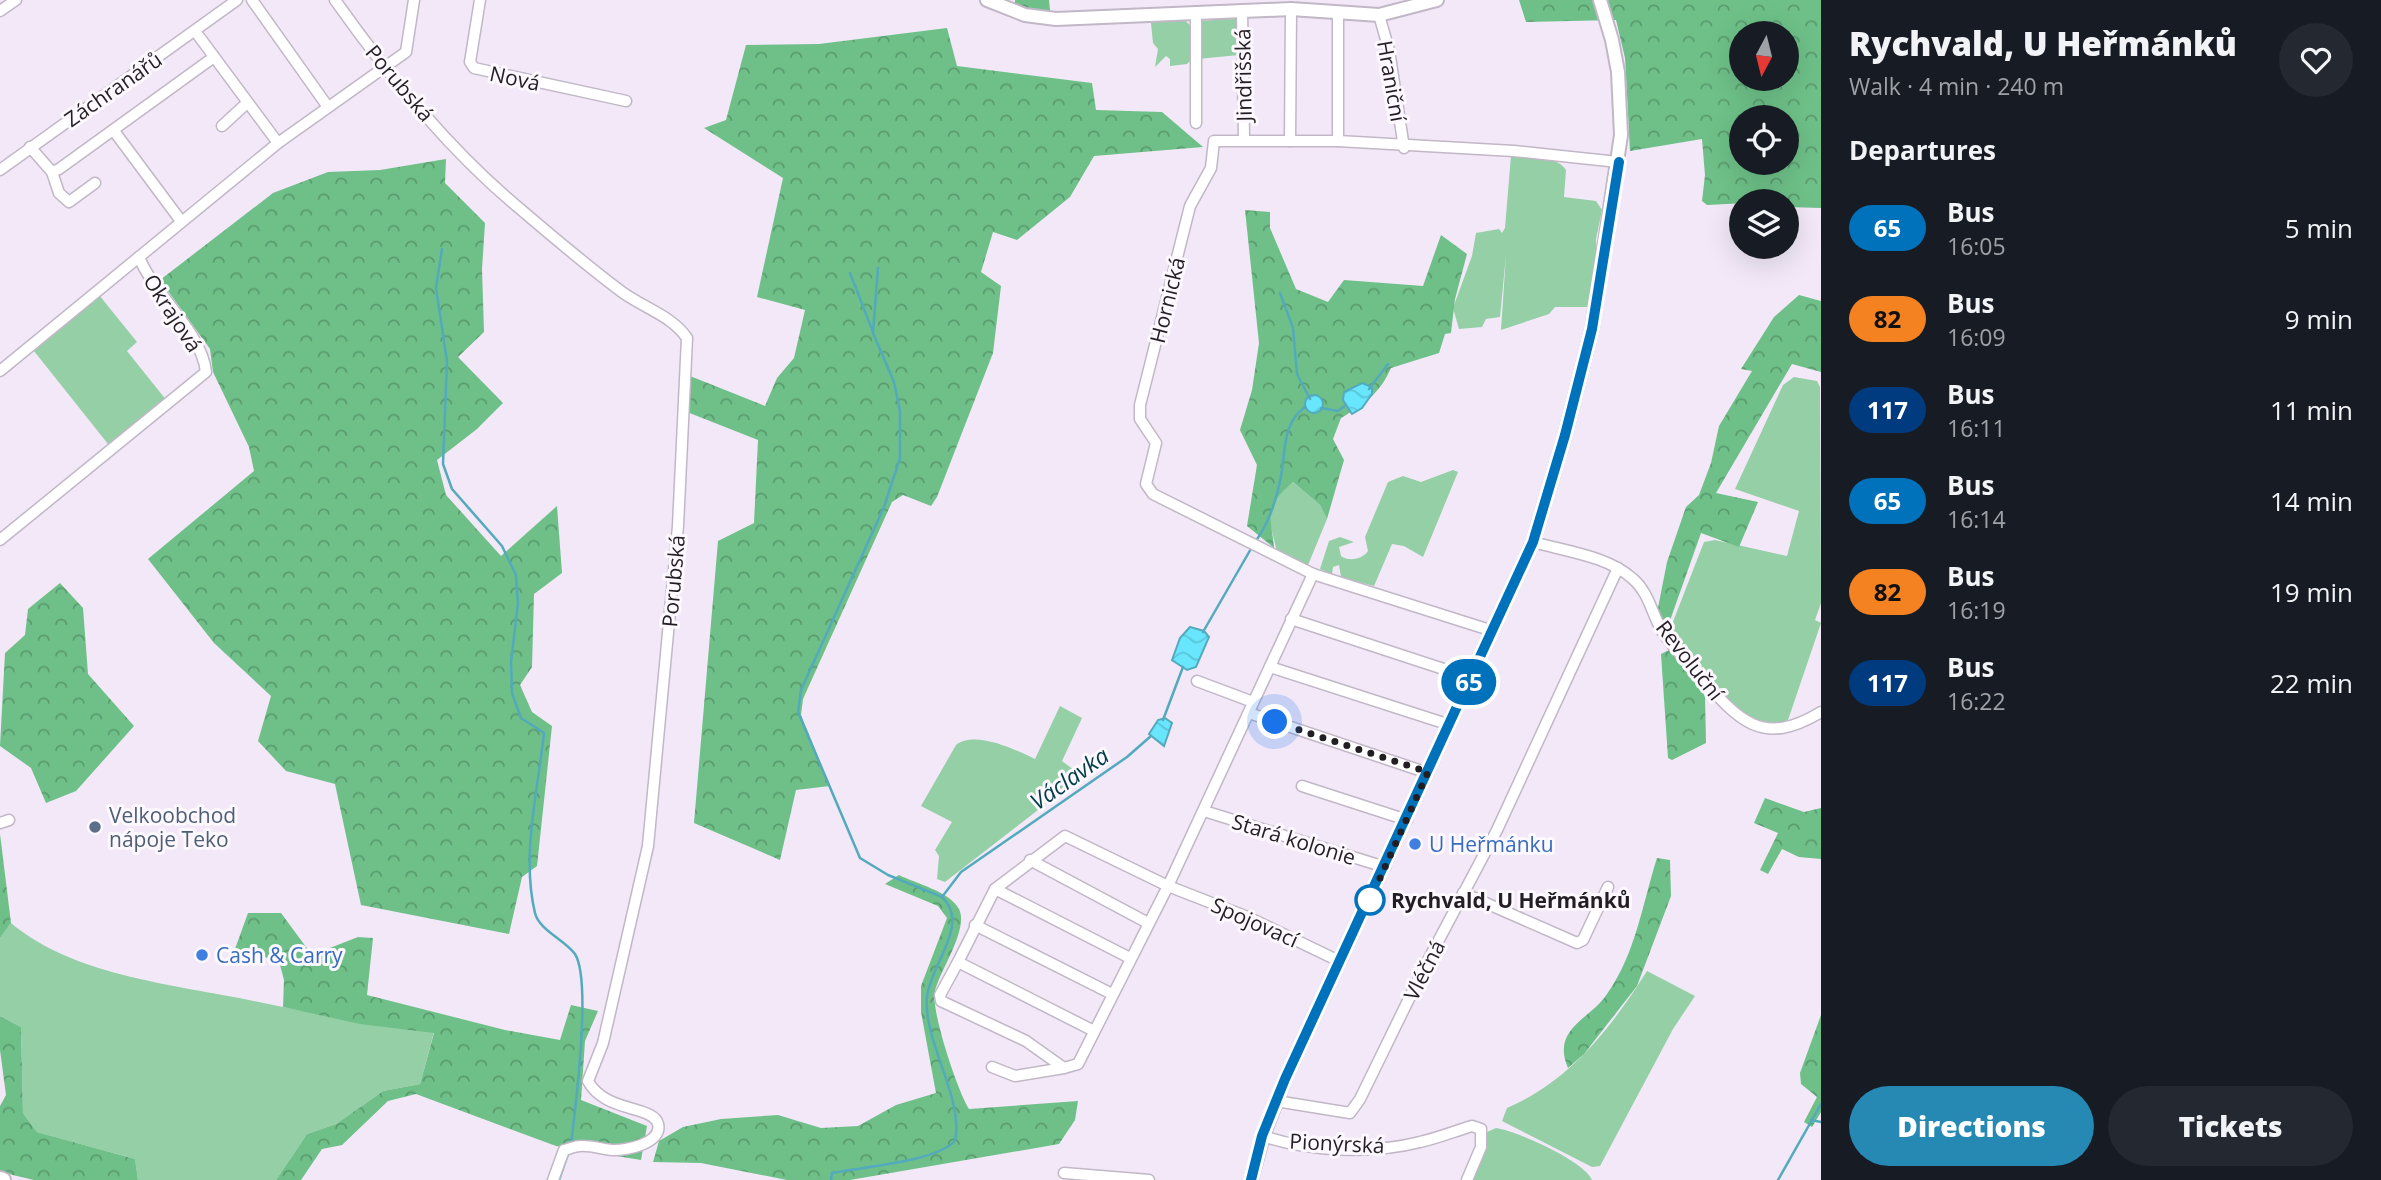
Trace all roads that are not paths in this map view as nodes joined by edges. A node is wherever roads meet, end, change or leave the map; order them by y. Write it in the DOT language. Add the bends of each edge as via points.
graph roads {
  1 [pos="16,0"];
  2 [pos="237,0"];
  3 [pos="252,0"];
  4 [pos="335,0"];
  5 [pos="414,0"];
  6 [pos="480,0"];
  7 [pos="987,0"];
  8 [pos="1437,0"];
  9 [pos="1600,0"];
  10 [pos="1248,7"];
  11 [pos="1291,9"];
  12 [pos="0,10"];
  13 [pos="1196,12"];
  14 [pos="1338,13"];
  15 [pos="1379,15"];
  16 [pos="195,31"];
  17 [pos="214,57"];
  18 [pos="384,69"];
  19 [pos="626,101"];
  20 [pos="247,103"];
  21 [pos="328,107"];
  22 [pos="1196,123"];
  23 [pos="222,126"];
  24 [pos="114,131"];
  25 [pos="1244,139"];
  26 [pos="1290,141"];
  27 [pos="1338,141"];
  28 [pos="278,143"];
  29 [pos="30,147"];
  30 [pos="1404,148"];
  31 [pos="1619,162"];
  32 [pos="0,170"];
  33 [pos="52,172"];
  34 [pos="95,183"];
  35 [pos="181,221"];
  36 [pos="139,257"];
  37 [pos="0,371"];
  38 [pos="0,540"];
  39 [pos="1533,542"];
  40 [pos="1618,568"];
  41 [pos="1313,574"];
  42 [pos="1292,619"];
  43 [pos="1493,631"];
  44 [pos="1270,667"];
  45 [pos="1471,678"];
  46 [pos="1197,681"];
  47 [pos="1254,702"];
  48 [pos="1821,712"];
  49 [pos="1249,713"];
  50 [pos="1450,725"];
  51 [pos="1428,772"];
  52 [pos="1302,786"];
  53 [pos="1204,811"];
  54 [pos="1407,820"];
  55 [pos="1030,860"];
  56 [pos="1385,867"];
  57 [pos="1168,886"];
  58 [pos="1608,887"];
  59 [pos="995,889"];
  60 [pos="1463,893"];
  61 [pos="1148,923"];
  62 [pos="975,925"];
  63 [pos="1130,958"];
  64 [pos="958,962"];
  65 [pos="1341,962"];
  66 [pos="1112,994"];
  67 [pos="1094,1031"];
  68 [pos="992,1067"];
  69 [pos="1064,1068"];
  70 [pos="1276,1101"];
  71 [pos="1262,1136"];
  72 [pos="1064,1173"];
  73 [pos="553,1180"];
  74 [pos="1149,1180"];
  75 [pos="1251,1180"];
  76 [pos="1467,1180"];
  1 -- 12 [label="street"];
  2 -- 16 [label="street, Záchranářů"];
  3 -- 21 [label="street"];
  4 -- 18 [label="street, Porubská"];
  5 -- 18 [label="street" via="406,52"];
  6 -- 19 [label="street, Nová" via="470,62 474,68"];
  7 -- 13 [label="street" via="1025,15 1056,19"];
  8 -- 15 [label="street"];
  9 -- 31 [label="street" via="1618,72 1622,115"];
  10 -- 11 [label="street"];
  10 -- 13 [label="street"];
  10 -- 25 [label="street, Jindřišská"];
  11 -- 14 [label="street"];
  11 -- 26 [label="street"];
  13 -- 22 [label="street"];
  14 -- 15 [label="street"];
  14 -- 27 [label="street"];
  15 -- 30 [label="street, Hraniční"];
  16 -- 17 [label="street"];
  16 -- 29 [label="street, Záchranářů"];
  17 -- 20 [label="street"];
  17 -- 24 [label="street, Záchranářů"];
  18 -- 21 [label="street, Okrajová"];
  18 -- 73 [label="street, Porubská" via="516,206 623,293 680,327 687,338 678,526 648,846 603,1043 588,1081 603,1099 645,1112 659,1125 648,1143 615,1150 581,1145 565,1150"];
  20 -- 23 [label="street"];
  20 -- 28 [label="street"];
  21 -- 28 [label="street, Okrajová"];
  24 -- 33 [label="street, Záchranářů"];
  24 -- 35 [label="street, Záchranářů"];
  25 -- 26 [label="street, Hornická"];
  25 -- 41 [label="street, Hornická" via="1214,141 1211,168 1190,206 1140,405 1140,419 1156,443 1146,484 1153,494"];
  26 -- 27 [label="street, Hornická"];
  27 -- 30 [label="street, Hornická"];
  28 -- 35 [label="street, Okrajová"];
  29 -- 32 [label="street, Záchranářů"];
  29 -- 33 [label="street"];
  30 -- 31 [label="street, Hornická" via="1514,151"];
  31 -- 39 [label="street" via="1592,329"];
  33 -- 34 [label="street" via="59,193 69,202"];
  35 -- 36 [label="street, Okrajová"];
  36 -- 37 [label="street"];
  36 -- 38 [label="street, Okrajová" via="147,277 197,345 205,372"];
  39 -- 40 [label="street, Revoluční"];
  39 -- 43 [label="street"];
  40 -- 48 [label="street, Revoluční" via="1645,594 1662,632 1728,708 1750,725 1778,730"];
  40 -- 60 [label="street, Vléčná" via="1497,830"];
  41 -- 42 [label="street"];
  41 -- 43 [label="street, Hornická"];
  42 -- 44 [label="street"];
  42 -- 45 [label="street"];
  43 -- 45 [label="street"];
  44 -- 47 [label="street"];
  44 -- 50 [label="street"];
  45 -- 50 [label="street"];
  46 -- 47 [label="street"];
  47 -- 49 [label="street"];
  49 -- 51 [label="street"];
  49 -- 53 [label="street"];
  50 -- 51 [label="street"];
  51 -- 54 [label="street"];
  52 -- 54 [label="street"];
  53 -- 56 [label="street, Stará kolonie"];
  53 -- 57 [label="street"];
  54 -- 56 [label="street"];
  55 -- 57 [label="street, Spojovací" via="1065,836"];
  55 -- 59 [label="street"];
  55 -- 61 [label="street"];
  56 -- 65 [label="street"];
  57 -- 61 [label="street"];
  57 -- 65 [label="street, Spojovací" via="1250,918"];
  58 -- 60 [label="street" via="1583,940 1577,943"];
  59 -- 62 [label="street"];
  59 -- 63 [label="street"];
  60 -- 70 [label="street, Vléčná" via="1350,1113"];
  61 -- 63 [label="street"];
  62 -- 64 [label="street"];
  62 -- 66 [label="street"];
  63 -- 66 [label="street"];
  64 -- 67 [label="street"];
  64 -- 69 [label="street" via="940,995 941,1002 1026,1041"];
  65 -- 70 [label="street"];
  66 -- 67 [label="street"];
  67 -- 69 [label="street" via="1078,1063"];
  68 -- 69 [label="street" via="1015,1076"];
  70 -- 71 [label="street"];
  71 -- 75 [label="street"];
  71 -- 76 [label="street, Pionýrská" via="1307,1145 1371,1149 1419,1143 1472,1126 1481,1129 1481,1147"];
  72 -- 74 [label="street"];
}
